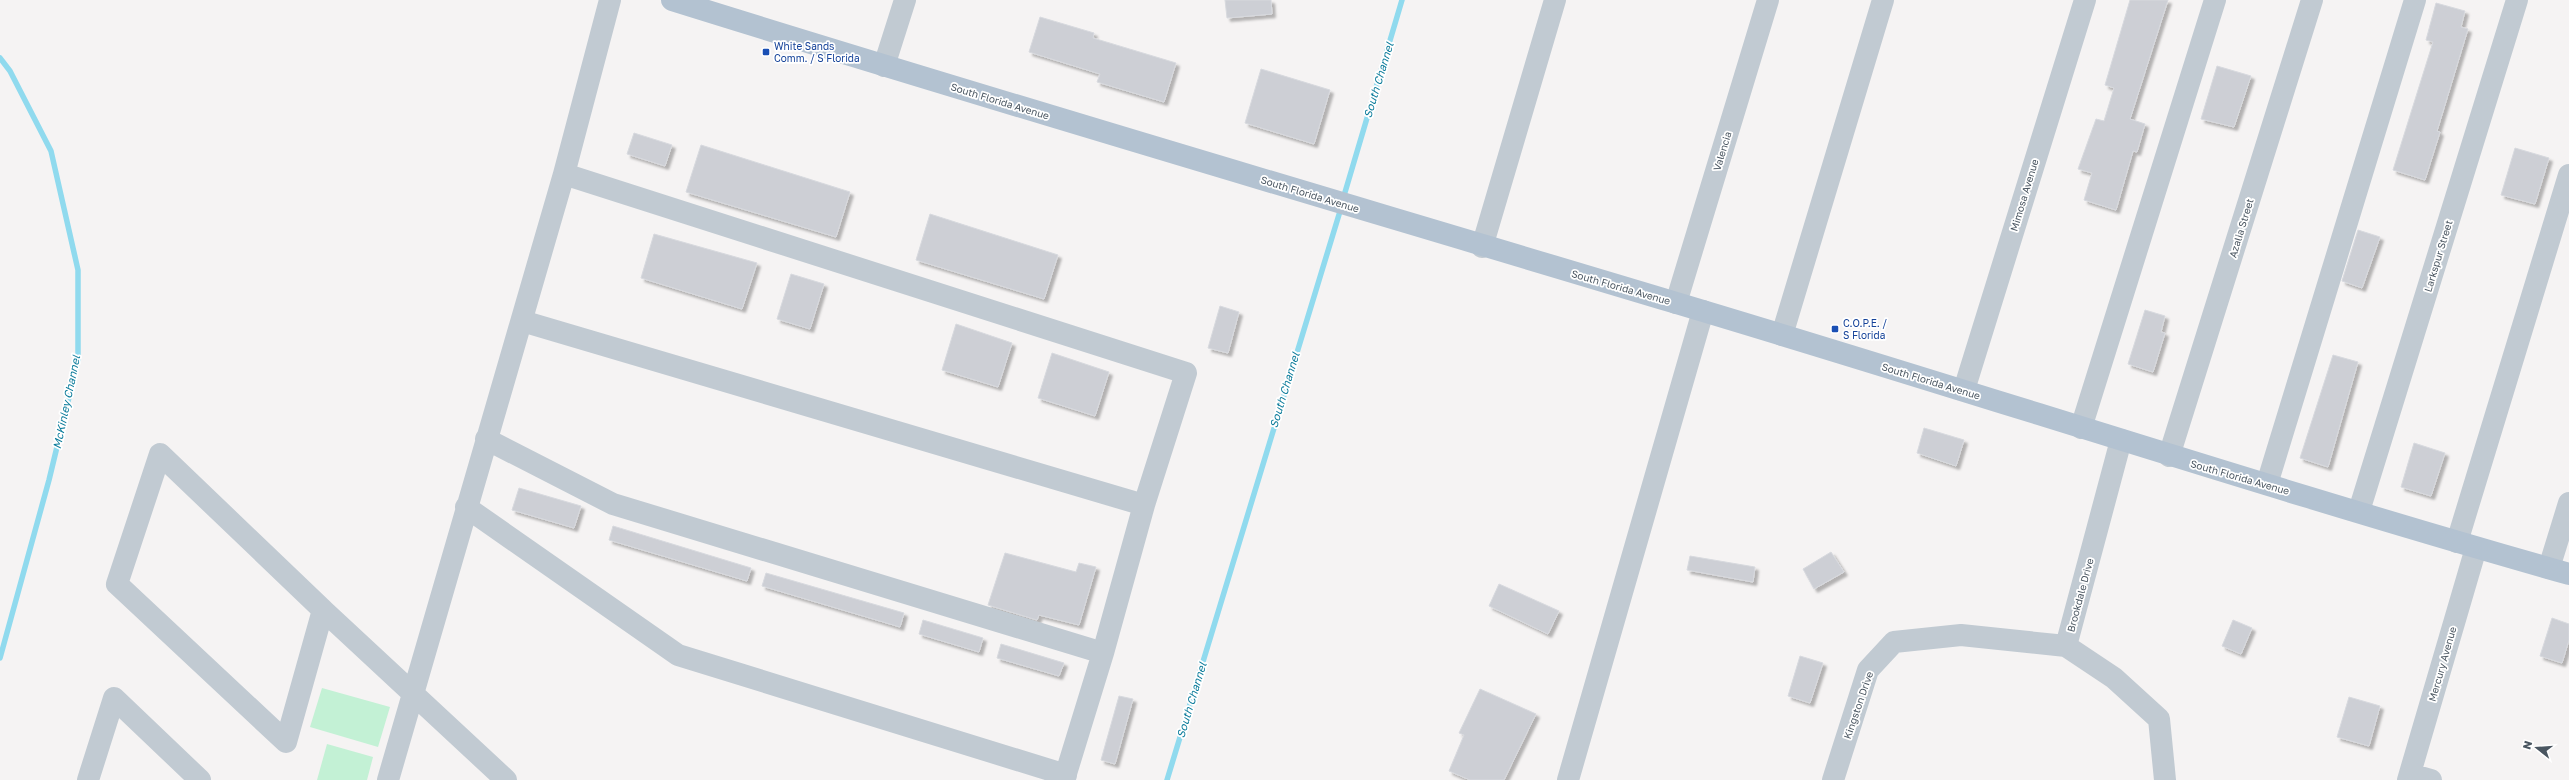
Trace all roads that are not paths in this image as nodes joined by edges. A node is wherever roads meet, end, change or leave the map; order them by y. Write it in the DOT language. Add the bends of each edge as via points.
graph roads {
  1 [pos="610,0"];
  2 [pos="672,0"];
  3 [pos="906,0"];
  4 [pos="1555,0"];
  5 [pos="1768,0"];
  6 [pos="1883,0"];
  7 [pos="2085,0"];
  8 [pos="2215,0"];
  9 [pos="2312,0"];
  10 [pos="2415,0"];
  11 [pos="2517,0"];
  12 [pos="884,66"];
  13 [pos="564,174"];
  14 [pos="2569,176"];
  15 [pos="1482,247"];
  16 [pos="1676,303"];
  17 [pos="1703,311"];
  18 [pos="522,321"];
  19 [pos="1782,335"];
  20 [pos="1964,390"];
  21 [pos="2081,428"];
  22 [pos="486,439"];
  23 [pos="2121,440"];
  24 [pos="2169,456"];
  25 [pos="2267,484"];
  26 [pos="2569,503"];
  27 [pos="1144,505"];
  28 [pos="466,507"];
  29 [pos="2359,512"];
  30 [pos="2467,545"];
  31 [pos="2559,571"];
  32 [pos="323,610"];
  33 [pos="2066,646"];
  34 [pos="1103,653"];
  35 [pos="414,693"];
  36 [pos="2409,777"];
  37 [pos="1065,778"];
  38 [pos="88,780"];
  39 [pos="200,780"];
  40 [pos="388,780"];
  41 [pos="506,780"];
  42 [pos="1568,780"];
  43 [pos="1833,780"];
  44 [pos="2165,780"];
  45 [pos="2431,780"];
  1 -- 13 [label="street"];
  2 -- 12 [label="main road, South Florida Avenue"];
  3 -- 12 [label="street"];
  4 -- 15 [label="street"];
  5 -- 16 [label="street, Valencia"];
  6 -- 19 [label="street"];
  7 -- 20 [label="street, Mimosa Avenue"];
  8 -- 21 [label="street"];
  9 -- 24 [label="street, Azalia Street"];
  10 -- 25 [label="street"];
  11 -- 29 [label="street, Larkspur Street"];
  12 -- 15 [label="main road, South Florida Avenue"];
  13 -- 18 [label="street"];
  13 -- 27 [label="street" via="1186,373"];
  14 -- 30 [label="street, Mercury Avenue"];
  15 -- 16 [label="main road, South Florida Avenue"];
  16 -- 17 [label="main road, South Florida Avenue"];
  17 -- 19 [label="main road, South Florida Avenue"];
  17 -- 42 [label="street"];
  18 -- 22 [label="street"];
  18 -- 27 [label="street"];
  19 -- 20 [label="main road, South Florida Avenue"];
  20 -- 21 [label="main road, South Florida Avenue"];
  21 -- 23 [label="main road, South Florida Avenue"];
  22 -- 28 [label="street"];
  22 -- 34 [label="street" via="613,504"];
  23 -- 24 [label="main road, South Florida Avenue"];
  23 -- 33 [label="street, Brookdale Drive"];
  24 -- 25 [label="main road, South Florida Avenue"];
  25 -- 29 [label="main road, South Florida Avenue"];
  26 -- 31 [label="street"];
  27 -- 34 [label="street"];
  28 -- 35 [label="street"];
  28 -- 37 [label="street" via="678,655"];
  29 -- 30 [label="main road, South Florida Avenue"];
  30 -- 31 [label="main road, South Florida Avenue"];
  30 -- 36 [label="street, Mercury Avenue"];
  32 -- 32 [label="street" via="306,594 160,454 117,584 286,742"];
  32 -- 35 [label="street"];
  33 -- 43 [label="street, Kingston Drive" via="1962,635 1894,642 1868,670"];
  33 -- 44 [label="street, Brookdale Drive" via="2114,678 2159,718"];
  34 -- 37 [label="street"];
  35 -- 40 [label="street"];
  35 -- 41 [label="street"];
  36 -- 45 [label="street"];
  38 -- 39 [label="street" via="114,698"];
}
